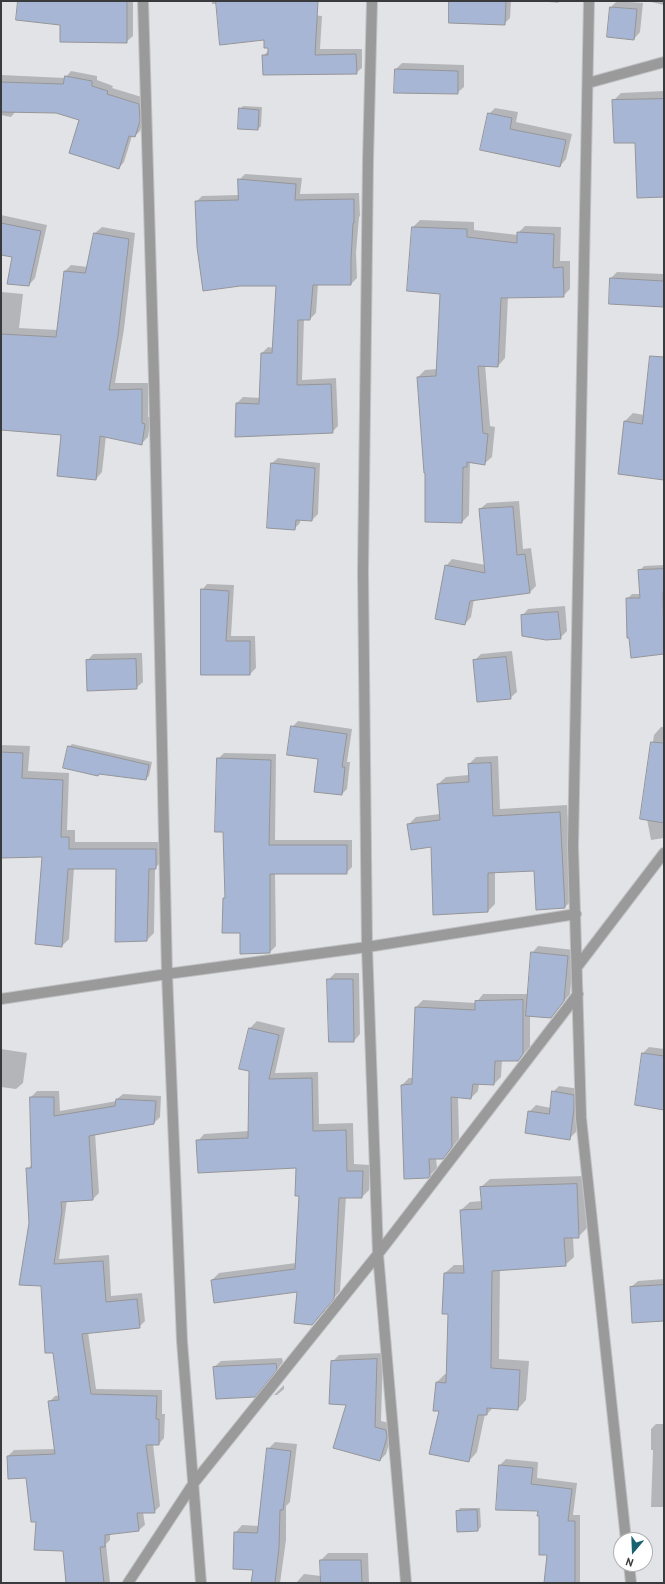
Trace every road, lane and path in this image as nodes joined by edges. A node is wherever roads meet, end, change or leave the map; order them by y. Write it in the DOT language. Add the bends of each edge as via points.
graph roads {
  1 [pos="143,1"];
  2 [pos="372,1"];
  3 [pos="589,1"];
  4 [pos="664,62"];
  5 [pos="588,83"];
  6 [pos="664,853"];
  7 [pos="576,914"];
  8 [pos="367,947"];
  9 [pos="577,967"];
  10 [pos="167,974"];
  11 [pos="578,994"];
  12 [pos="1,999"];
  13 [pos="378,1254"];
  14 [pos="193,1484"];
  15 [pos="625,1532"];
  16 [pos="630,1572"];
  17 [pos="128,1583"];
  18 [pos="201,1583"];
  19 [pos="406,1583"];
  20 [pos="631,1583"];
  1 -- 10 [label="street"];
  2 -- 8 [label="street" via="363,564"];
  3 -- 5 [label="street"];
  4 -- 5 [label="street"];
  5 -- 7 [label="street" via="574,838"];
  6 -- 9 [label="street"];
  7 -- 8 [label="street"];
  7 -- 9 [label="street"];
  8 -- 10 [label="street"];
  8 -- 13 [label="street"];
  9 -- 11 [label="street"];
  10 -- 12 [label="street"];
  10 -- 14 [label="street" via="182,1341"];
  11 -- 13 [label="street"];
  11 -- 15 [label="street" via="581,1118"];
  13 -- 14 [label="street"];
  13 -- 19 [label="street"];
  14 -- 17 [label="street"];
  14 -- 18 [label="street"];
  16 -- 20 [label="street"];
}
